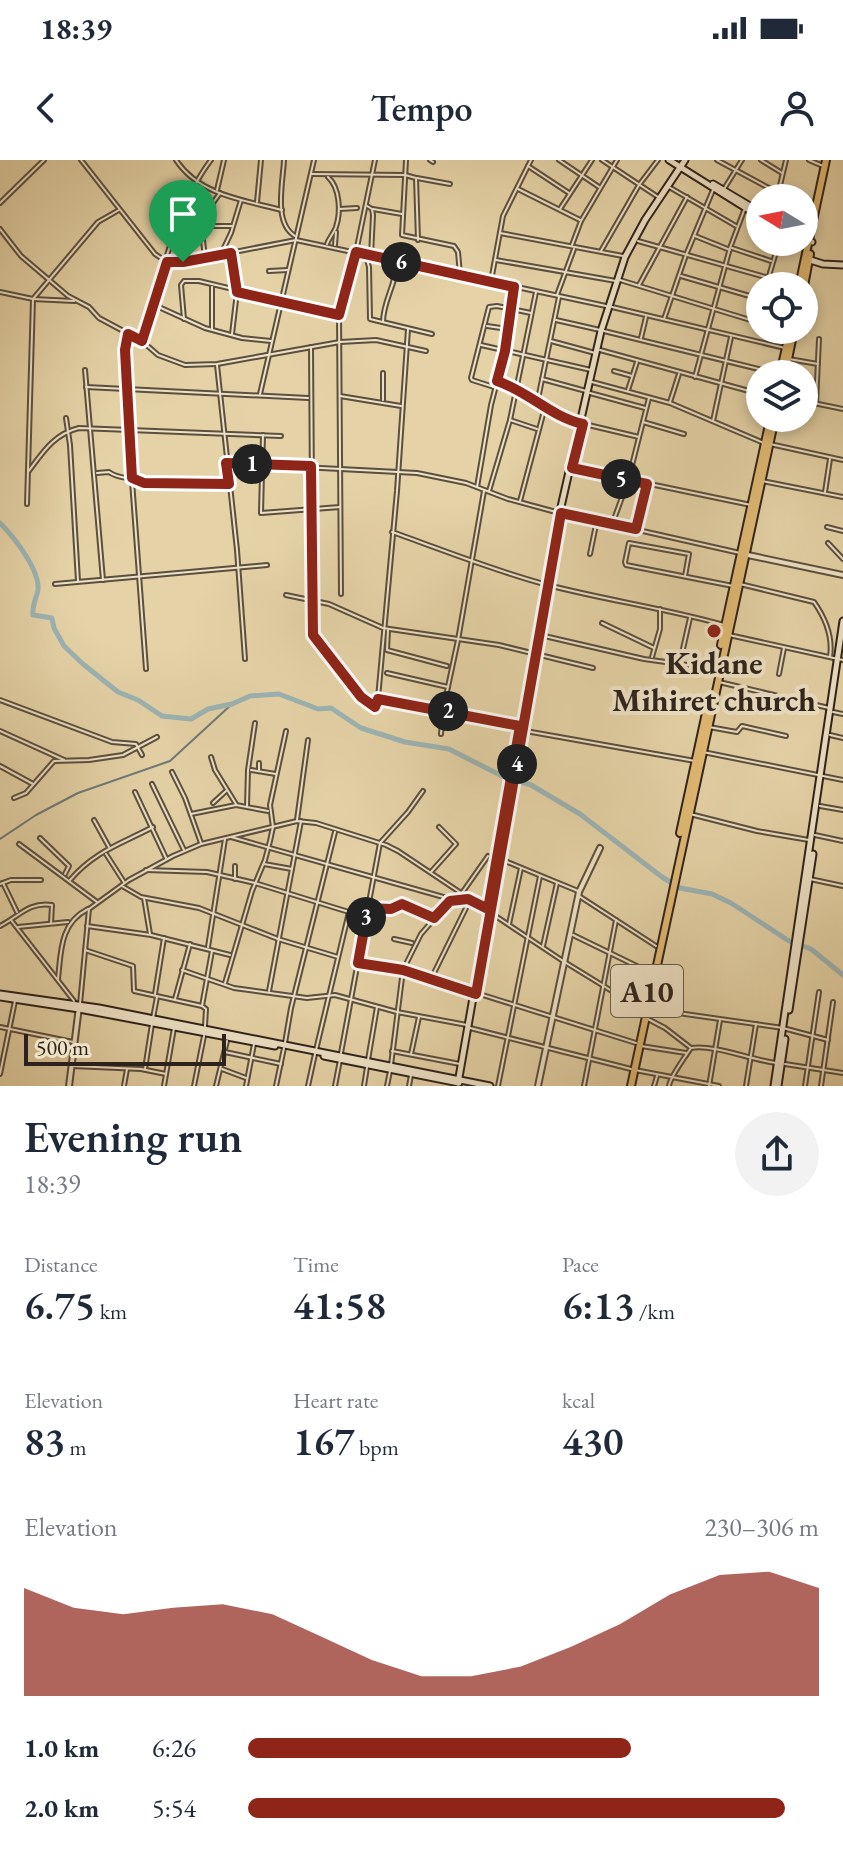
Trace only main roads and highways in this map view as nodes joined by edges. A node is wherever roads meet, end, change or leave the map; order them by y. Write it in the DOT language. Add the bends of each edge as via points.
graph roads {
  1 [pos="669,160"];
  2 [pos="827,162"];
  3 [pos="682,163"];
  4 [pos="818,200"];
  5 [pos="746,205"];
  6 [pos="746,208"];
  7 [pos="635,240"];
  8 [pos="808,259"];
  9 [pos="843,265"];
  10 [pos="804,272"];
  11 [pos="617,280"];
  12 [pos="598,352"];
  13 [pos="588,392"];
  14 [pos="581,424"];
  15 [pos="769,432"];
  16 [pos="766,444"];
  17 [pos="560,512"];
  18 [pos="743,554"];
  19 [pos="546,584"];
  20 [pos="736,585"];
  21 [pos="843,621"];
  22 [pos="843,644"];
  23 [pos="533,654"];
  24 [pos="840,659"];
  25 [pos="832,710"];
  26 [pos="700,751"];
  27 [pos="822,775"];
  28 [pos="509,798"];
  29 [pos="813,838"];
  30 [pos="673,876"];
  31 [pos="669,896"];
  32 [pos="489,910"];
  33 [pos="0,995"];
  34 [pos="645,1008"];
  35 [pos="152,1021"];
  36 [pos="469,1027"];
  37 [pos="204,1031"];
  38 [pos="254,1040"];
  39 [pos="638,1044"];
  40 [pos="390,1068"];
  41 [pos="459,1082"];
  42 [pos="473,1086"];
  43 [pos="490,1086"];
  44 [pos="629,1086"];
  45 [pos="776,1086"];
  1 -- 3 [label="main road"];
  2 -- 4 [label="highway"];
  3 -- 5 [label="main road"];
  3 -- 6 [label="main road"];
  3 -- 7 [label="main road"];
  3 -- 7 [label="main road"];
  7 -- 11 [label="main road"];
  7 -- 11 [label="main road"];
  8 -- 9 [label="main road"];
  8 -- 10 [label="highway"];
  11 -- 12 [label="main road"];
  12 -- 13 [label="main road"];
  12 -- 13 [label="main road"];
  13 -- 14 [label="main road"];
  14 -- 17 [label="main road"];
  14 -- 17 [label="main road"];
  15 -- 16 [label="highway, A10"];
  16 -- 18 [label="highway, A10"];
  16 -- 18 [label="highway, A10"];
  17 -- 19 [label="main road"];
  18 -- 20 [label="highway, A10"];
  19 -- 23 [label="main road"];
  19 -- 23 [label="main road"];
  20 -- 26 [label="highway, A10"];
  20 -- 26 [label="highway, A10"];
  21 -- 24 [label="main road"];
  22 -- 24 [label="main road"];
  23 -- 28 [label="main road"];
  24 -- 25 [label="main road"];
  25 -- 27 [label="main road"];
  25 -- 27 [label="main road"];
  26 -- 30 [label="highway, A10"];
  26 -- 30 [label="highway, A10"];
  27 -- 29 [label="main road"];
  27 -- 29 [label="main road"];
  28 -- 32 [label="main road"];
  28 -- 32 [label="main road"];
  29 -- 45 [label="main road"];
  30 -- 31 [label="highway, A10"];
  31 -- 34 [label="highway, A10"];
  31 -- 34 [label="highway, A10"];
  32 -- 36 [label="main road"];
  33 -- 35 [label="main road"];
  34 -- 39 [label="highway, A10"];
  34 -- 39 [label="highway, A10"];
  35 -- 37 [label="main road"];
  35 -- 37 [label="main road"];
  36 -- 41 [label="main road"];
  36 -- 41 [label="main road"];
  37 -- 38 [label="main road"];
  37 -- 38 [label="main road"];
  38 -- 40 [label="main road"];
  39 -- 44 [label="highway, A10"];
  40 -- 41 [label="main road"];
  40 -- 41 [label="main road"];
  41 -- 42 [label="main road"];
  41 -- 43 [label="main road"];
}
